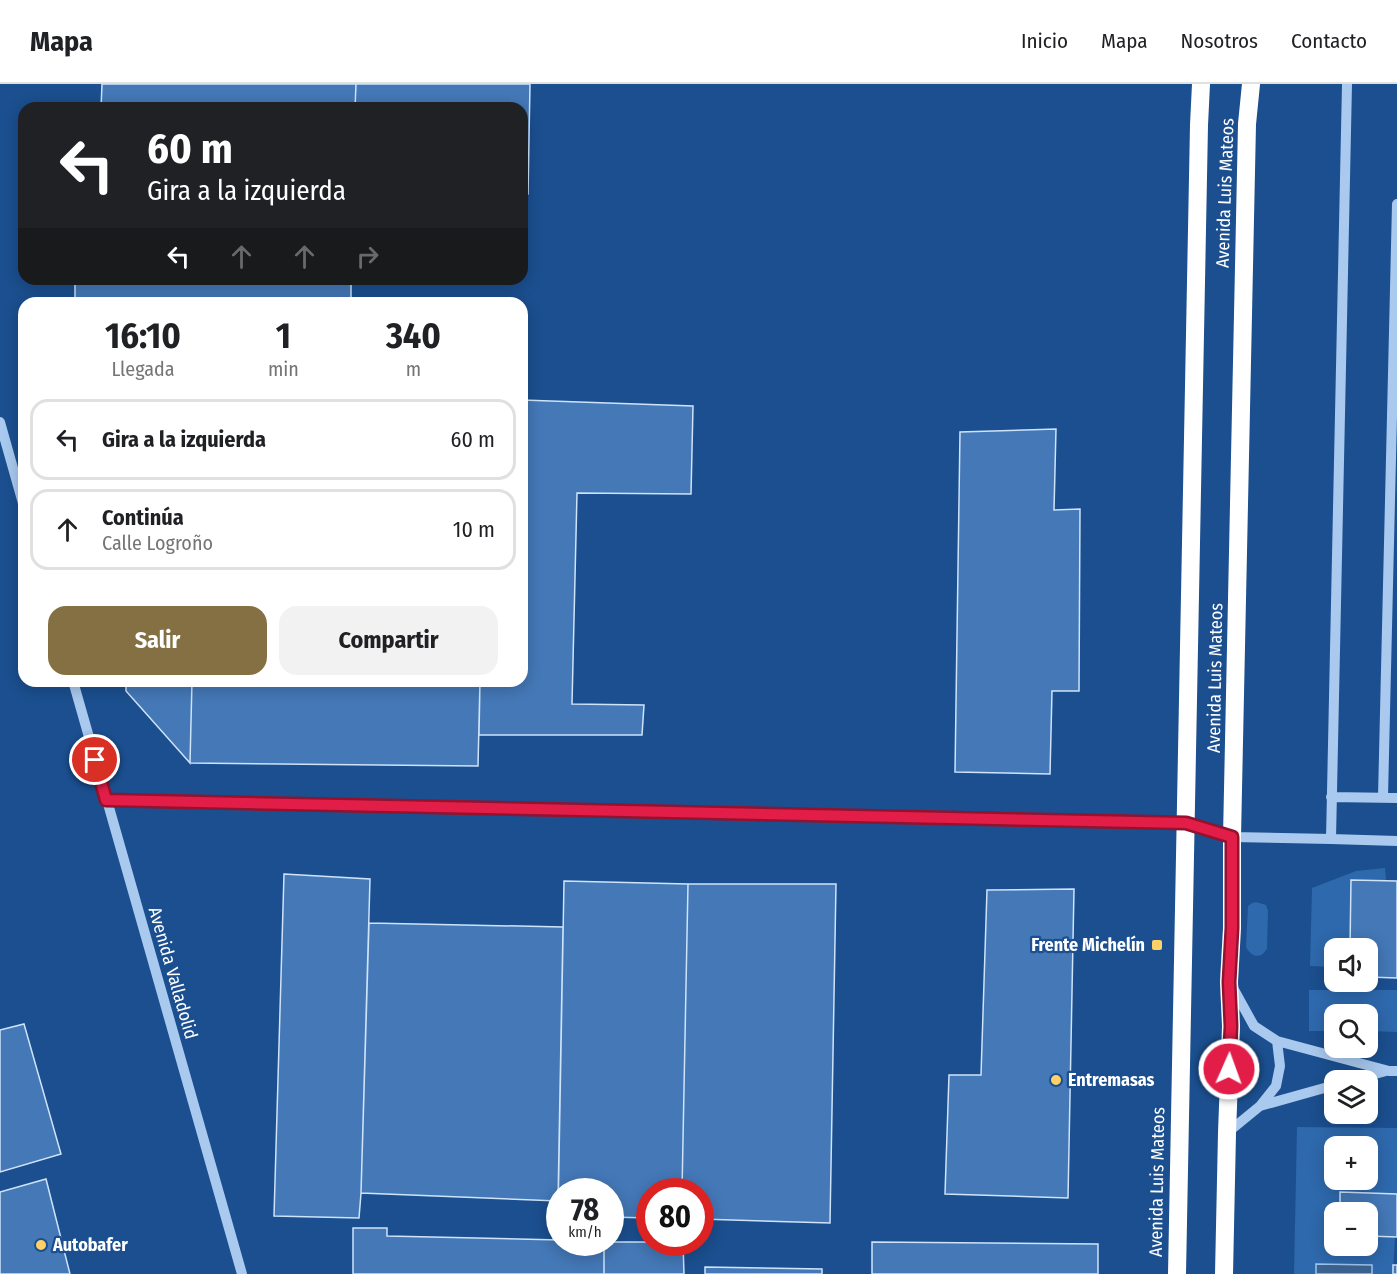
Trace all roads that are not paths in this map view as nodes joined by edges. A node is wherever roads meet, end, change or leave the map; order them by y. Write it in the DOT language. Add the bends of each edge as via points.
graph roads {
  1 [pos="1201,84"];
  2 [pos="1251,84"];
  3 [pos="1347,84"];
  4 [pos="1397,204"];
  5 [pos="0,422"];
  6 [pos="18,486"];
  7 [pos="75,687"];
  8 [pos="1331,797"];
  9 [pos="1383,797"];
  10 [pos="1397,798"];
  11 [pos="106,800"];
  12 [pos="1186,823"];
  13 [pos="1232,837"];
  14 [pos="1331,839"];
  15 [pos="1397,841"];
  16 [pos="1229,982"];
  17 [pos="1277,1041"];
  18 [pos="1393,1071"];
  19 [pos="1378,1074"];
  20 [pos="1324,1088"];
  21 [pos="1260,1106"];
  22 [pos="1227,1133"];
  23 [pos="242,1274"];
  24 [pos="1177,1274"];
  25 [pos="1224,1274"];
  1 -- 12 [label="highway, Avenida Luis Mateos"];
  2 -- 13 [label="highway, Avenida Luis Mateos" via="1246,135"];
  3 -- 8 [label="street"];
  4 -- 9 [label="street"];
  5 -- 6 [label="street"];
  7 -- 11 [label="street, Avenida Valladolid"];
  8 -- 9 [label="street"];
  8 -- 14 [label="street"];
  9 -- 10 [label="street"];
  11 -- 12 [label="street"];
  11 -- 23 [label="street, Avenida Valladolid"];
  12 -- 13 [label="street"];
  12 -- 24 [label="highway, Avenida Luis Mateos"];
  13 -- 14 [label="street"];
  13 -- 16 [label="highway, Avenida Luis Mateos"];
  14 -- 15 [label="street"];
  16 -- 17 [label="street" via="1254,1026"];
  16 -- 22 [label="highway, Avenida Luis Mateos"];
  17 -- 18 [label="street"];
  17 -- 21 [label="street" via="1280,1066 1276,1086"];
  18 -- 19 [label="street"];
  20 -- 21 [label="street"];
  21 -- 22 [label="street"];
  22 -- 25 [label="highway, Avenida Luis Mateos"];
}
